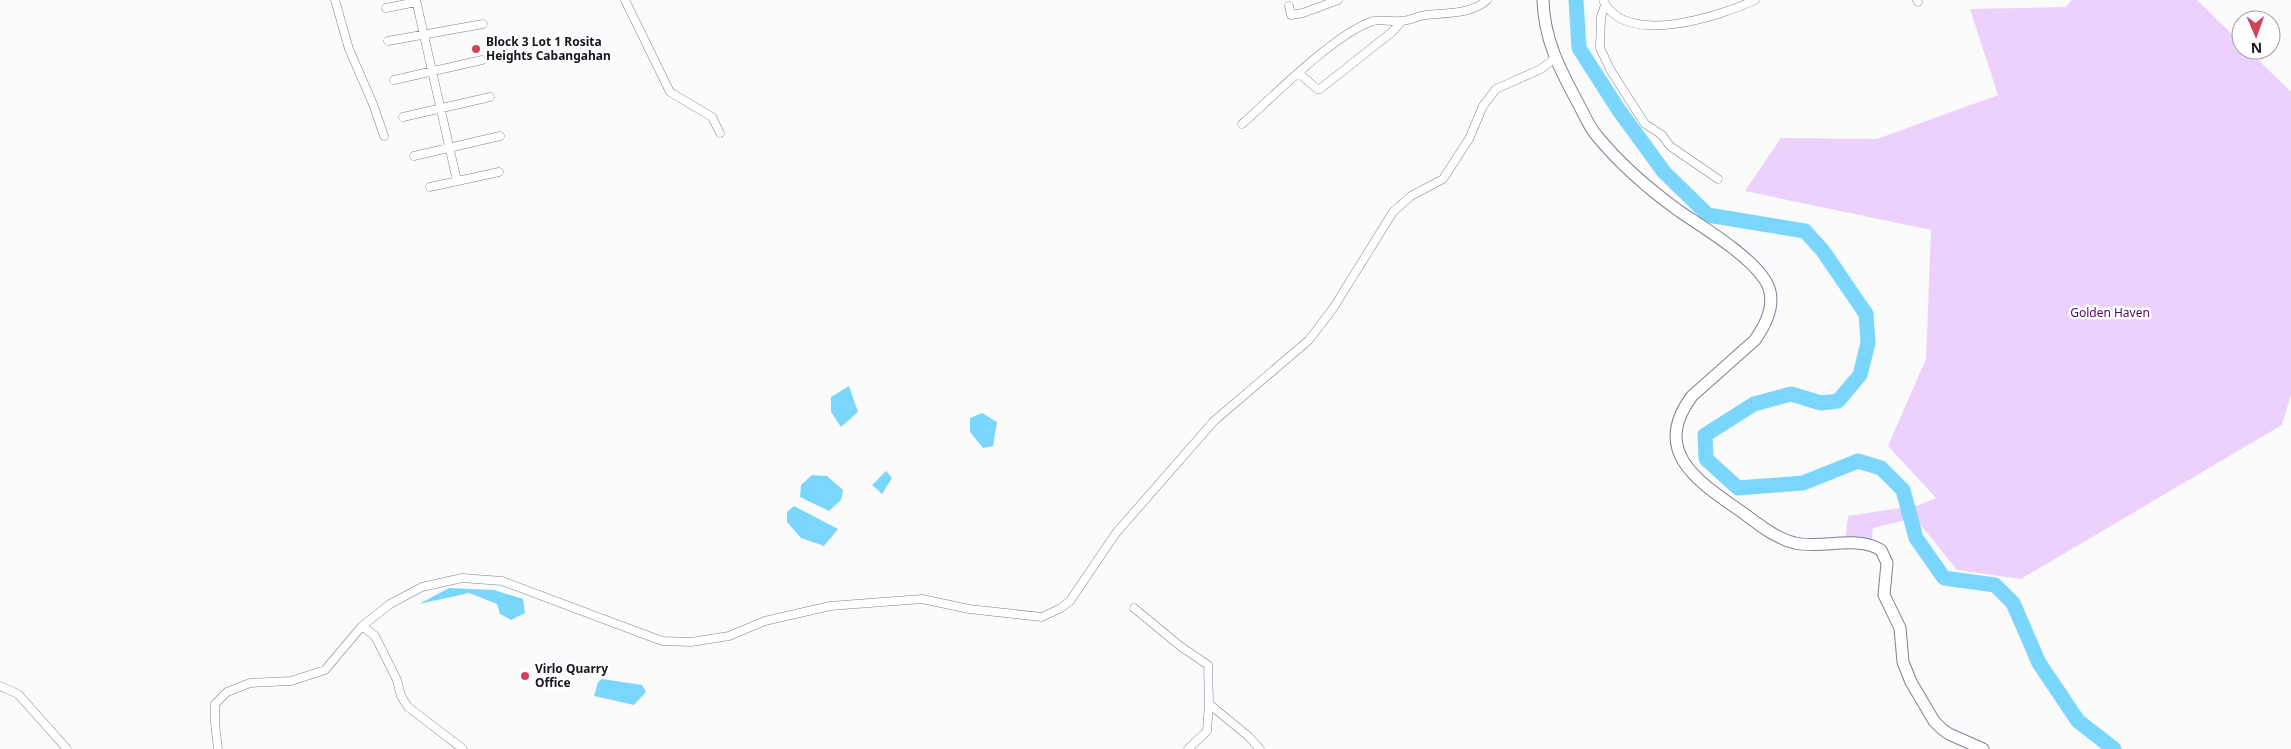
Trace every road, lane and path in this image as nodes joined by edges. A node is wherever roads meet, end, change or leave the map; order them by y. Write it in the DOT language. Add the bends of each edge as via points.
graph roads {
  1 [pos="335,0"];
  2 [pos="625,0"];
  3 [pos="1338,0"];
  4 [pos="1487,0"];
  5 [pos="1543,0"];
  6 [pos="1755,0"];
  7 [pos="416,1"];
  8 [pos="1604,2"];
  9 [pos="1289,6"];
  10 [pos="386,8"];
  11 [pos="1402,21"];
  12 [pos="483,24"];
  13 [pos="424,34"];
  14 [pos="388,41"];
  15 [pos="1555,58"];
  16 [pos="482,60"];
  17 [pos="432,72"];
  18 [pos="1300,74"];
  19 [pos="394,80"];
  20 [pos="490,97"];
  21 [pos="441,109"];
  22 [pos="403,117"];
  23 [pos="1242,124"];
  24 [pos="720,133"];
  25 [pos="384,136"];
  26 [pos="500,136"];
  27 [pos="450,148"];
  28 [pos="414,156"];
  29 [pos="500,172"];
  30 [pos="1718,179"];
  31 [pos="457,181"];
  32 [pos="430,187"];
  33 [pos="1134,608"];
  34 [pos="362,626"];
  35 [pos="0,686"];
  36 [pos="1209,704"];
  37 [pos="67,749"];
  38 [pos="218,749"];
  39 [pos="464,749"];
  40 [pos="1188,749"];
  41 [pos="1260,749"];
  42 [pos="1983,749"];
  1 -- 25 [label="street" via="349,49"];
  2 -- 24 [label="street" via="670,92 712,117"];
  3 -- 9 [label="street" via="1303,13 1291,14"];
  4 -- 11 [label="street" via="1457,12"];
  5 -- 15 [label="main road" via="1546,30"];
  6 -- 8 [label="street" via="1734,9 1668,25 1645,26 1617,17"];
  7 -- 10 [label="street"];
  7 -- 13 [label="street"];
  8 -- 30 [label="street" via="1600,48 1645,124 1662,134 1670,146"];
  11 -- 18 [label="street" via="1375,20 1357,28"];
  11 -- 18 [label="street" via="1320,89"];
  12 -- 13 [label="street"];
  13 -- 14 [label="street"];
  13 -- 17 [label="street"];
  15 -- 34 [label="street" via="1541,69 1496,89 1483,106 1469,139 1443,179 1412,196 1393,212 1334,307 1309,340 1214,421 1116,533 1070,601 1061,608 1042,617 922,600 830,606 765,620 729,636 691,642 662,642 502,581 462,578 422,587 390,604"];
  15 -- 42 [label="main road" via="1597,136 1664,200 1750,265 1766,281 1770,311 1761,331 1684,406 1676,437 1685,466 1705,486 1785,540 1804,545 1864,544 1882,550 1887,563 1884,595 1900,628 1903,662 1911,682 1942,729"];
  16 -- 17 [label="street"];
  17 -- 19 [label="street"];
  17 -- 21 [label="street"];
  18 -- 23 [label="street"];
  20 -- 21 [label="street"];
  21 -- 22 [label="street"];
  21 -- 27 [label="street"];
  26 -- 27 [label="street"];
  27 -- 28 [label="street"];
  27 -- 31 [label="street"];
  29 -- 31 [label="street"];
  31 -- 32 [label="street"];
  33 -- 36 [label="street" via="1208,665"];
  34 -- 38 [label="street" via="325,670 291,681 250,683 227,692 215,704"];
  34 -- 39 [label="street" via="375,636 397,680 400,696 408,707"];
  35 -- 37 [label="street" via="18,694"];
  36 -- 40 [label="street" via="1207,730"];
  36 -- 41 [label="street"];
}
